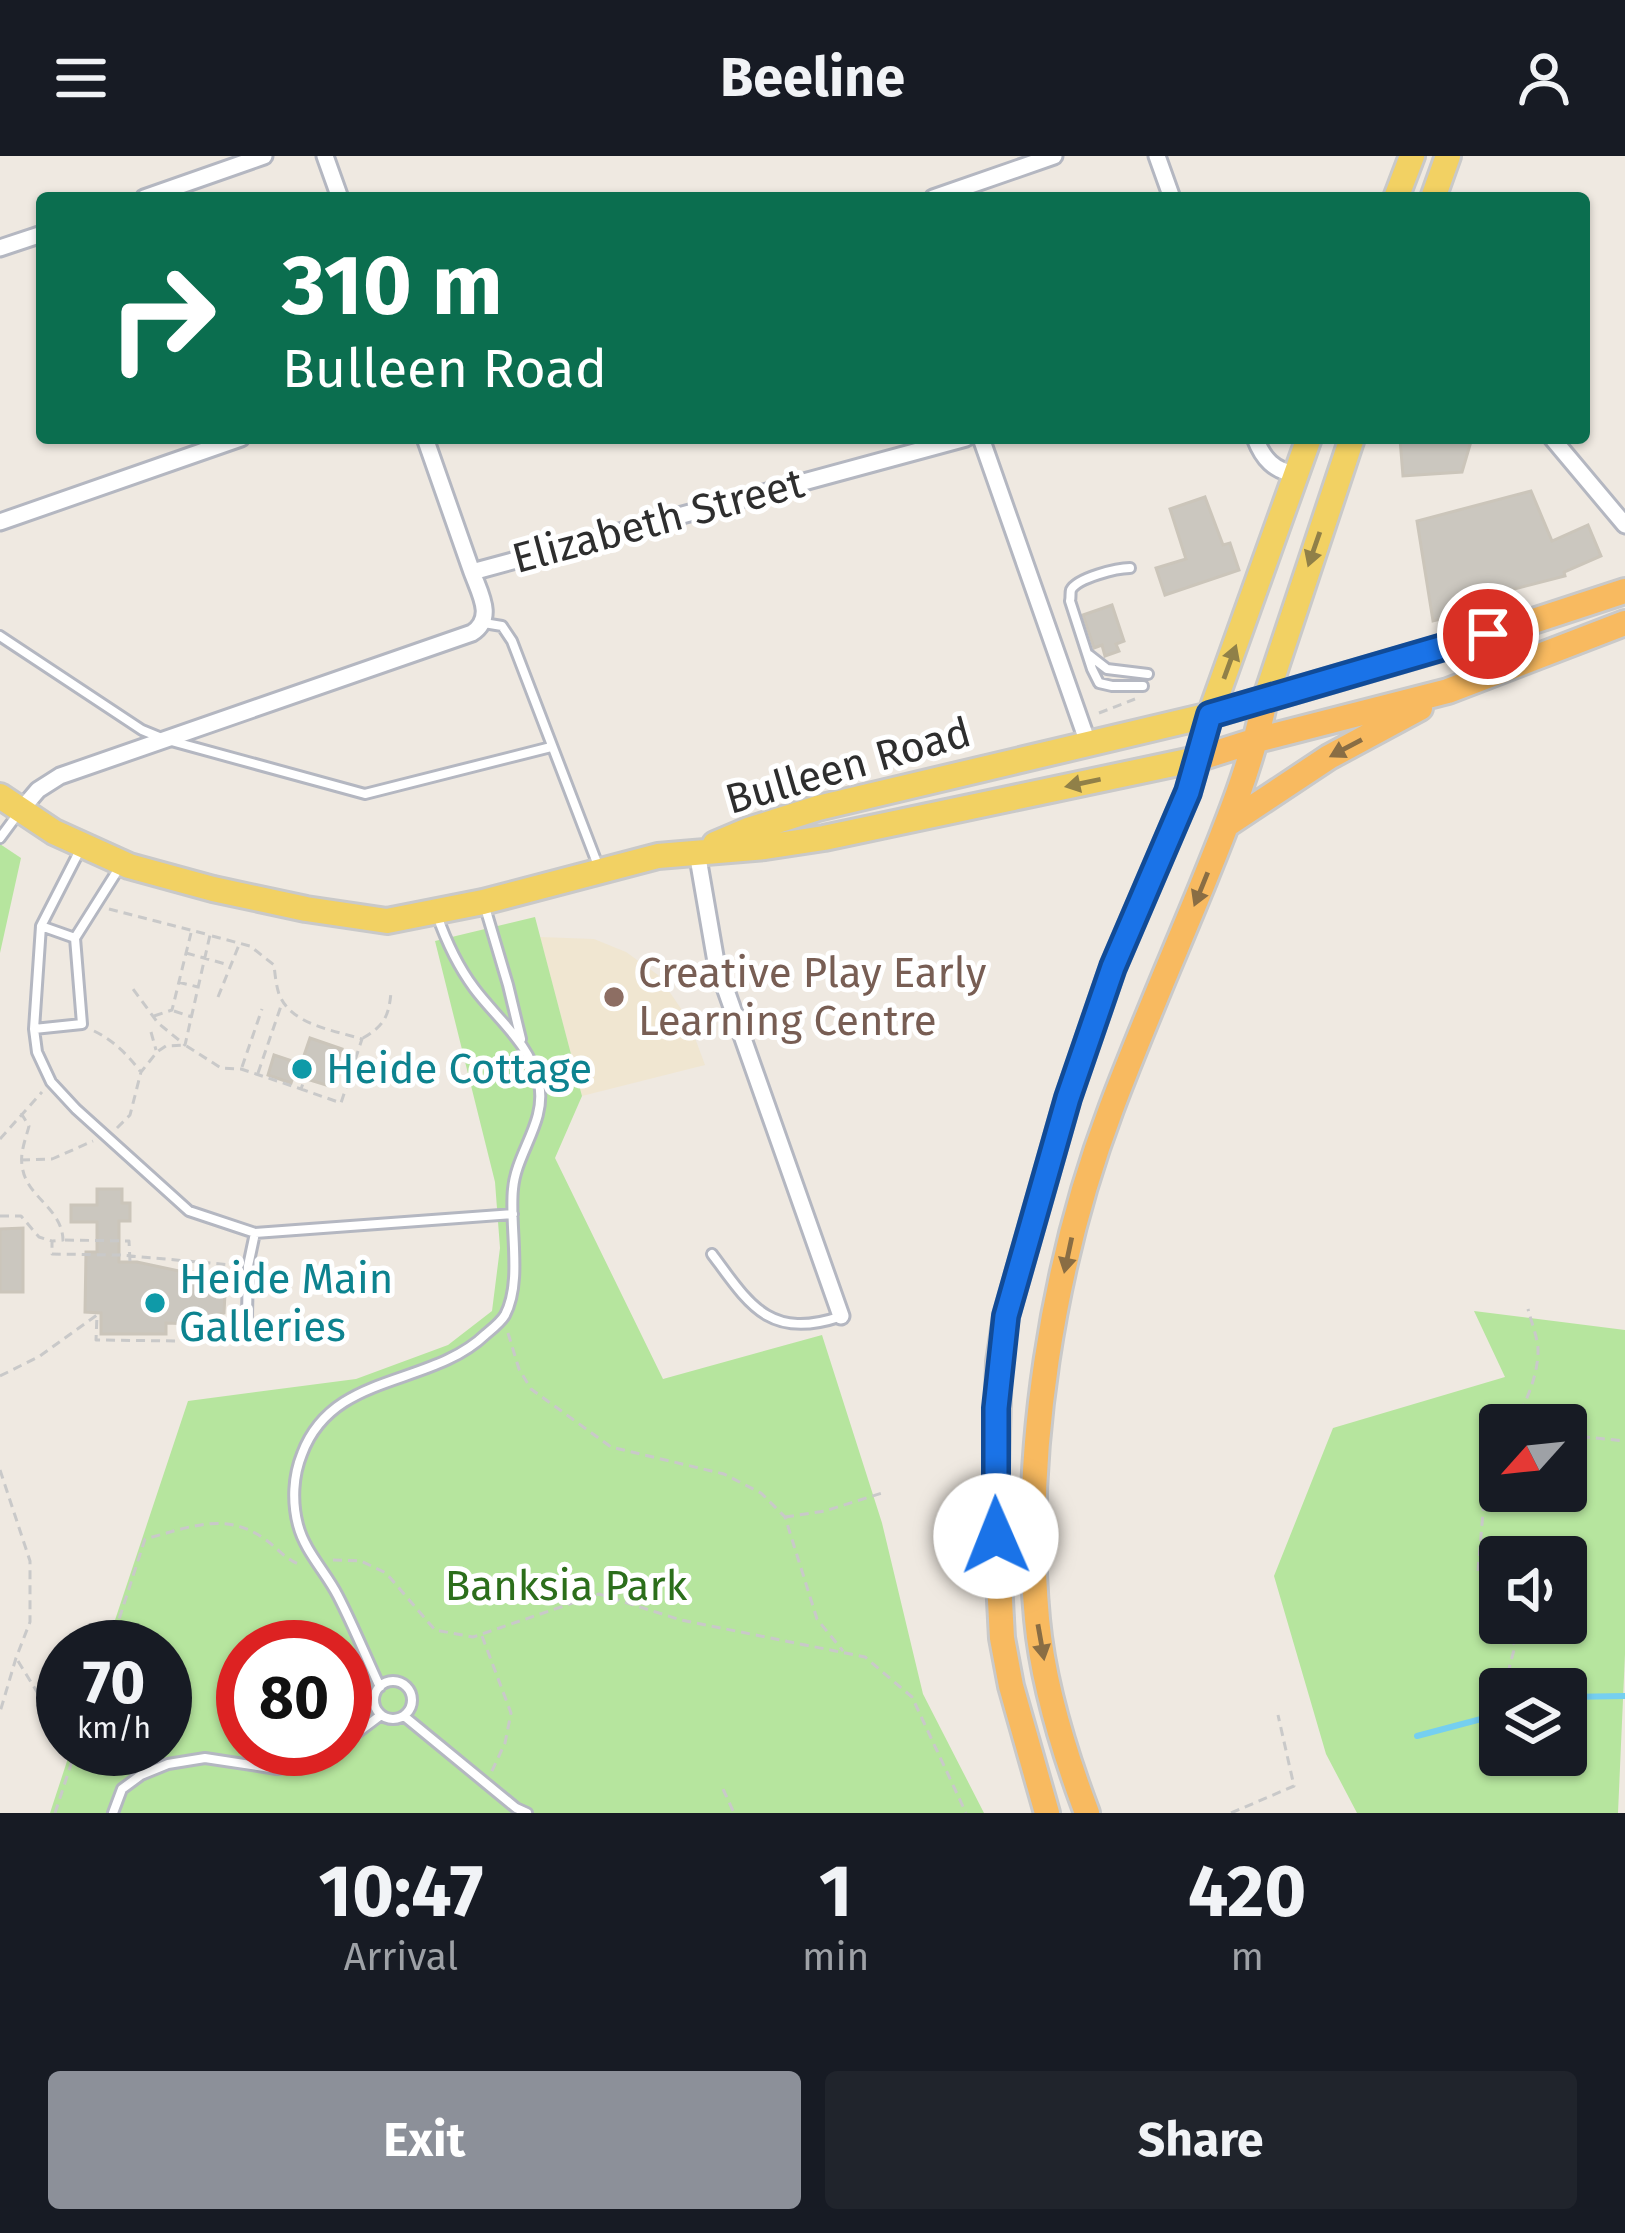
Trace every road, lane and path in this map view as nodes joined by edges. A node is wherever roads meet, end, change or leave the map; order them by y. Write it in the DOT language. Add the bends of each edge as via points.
graph roads {
  1 [pos="264,156"];
  2 [pos="325,156"];
  3 [pos="1054,156"];
  4 [pos="1157,156"];
  5 [pos="1412,156"];
  6 [pos="1448,156"];
  7 [pos="1027,160"];
  8 [pos="161,192"];
  9 [pos="338,192"];
  10 [pos="948,192"];
  11 [pos="1170,192"];
  12 [pos="1398,192"];
  13 [pos="1435,192"];
  14 [pos="36,236"];
  15 [pos="0,248"];
  16 [pos="224,444"];
  17 [pos="427,444"];
  18 [pos="944,444"];
  19 [pos="983,444"];
  20 [pos="1258,444"];
  21 [pos="1308,444"];
  22 [pos="1350,444"];
  23 [pos="1557,444"];
  24 [pos="1296,474"];
  25 [pos="0,522"];
  26 [pos="1625,525"];
  27 [pos="1130,568"];
  28 [pos="472,572"];
  29 [pos="1625,591"];
  30 [pos="484,623"];
  31 [pos="1625,623"];
  32 [pos="0,636"];
  33 [pos="1087,652"];
  34 [pos="1148,674"];
  35 [pos="1143,691"];
  36 [pos="1448,692"];
  37 [pos="1265,700"];
  38 [pos="1210,715"];
  39 [pos="1084,731"];
  40 [pos="164,739"];
  41 [pos="1257,740"];
  42 [pos="551,747"];
  43 [pos="1197,759"];
  44 [pos="10,803"];
  45 [pos="1228,824"];
  46 [pos="0,838"];
  47 [pos="81,847"];
  48 [pos="697,852"];
  49 [pos="122,863"];
  50 [pos="600,871"];
  51 [pos="483,902"];
  52 [pos="96,905"];
  53 [pos="436,913"];
  54 [pos="40,926"];
  55 [pos="191,930"];
  56 [pos="210,935"];
  57 [pos="75,938"];
  58 [pos="239,944"];
  59 [pos="185,952"];
  60 [pos="205,958"];
  61 [pos="230,965"];
  62 [pos="177,982"];
  63 [pos="199,987"];
  64 [pos="134,989"];
  65 [pos="391,992"];
  66 [pos="218,997"];
  67 [pos="283,1000"];
  68 [pos="262,1009"];
  69 [pos="172,1010"];
  70 [pos="152,1017"];
  71 [pos="192,1017"];
  72 [pos="82,1024"];
  73 [pos="34,1028"];
  74 [pos="151,1033"];
  75 [pos="362,1039"];
  76 [pos="522,1044"];
  77 [pos="185,1045"];
  78 [pos="157,1052"];
  79 [pos="241,1069"];
  80 [pos="141,1072"];
  81 [pos="258,1075"];
  82 [pos="305,1078"];
  83 [pos="52,1082"];
  84 [pos="301,1089"];
  85 [pos="21,1113"];
  86 [pos="109,1136"];
  87 [pos="0,1139"];
  88 [pos="21,1160"];
  89 [pos="513,1214"];
  90 [pos="0,1216"];
  91 [pos="256,1233"];
  92 [pos="52,1240"];
  93 [pos="63,1240"];
  94 [pos="712,1254"];
  95 [pos="130,1259"];
  96 [pos="274,1262"];
  97 [pos="248,1266"];
  98 [pos="1528,1309"];
  99 [pos="247,1316"];
  100 [pos="841,1316"];
  101 [pos="504,1317"];
  102 [pos="0,1376"];
  103 [pos="1524,1404"];
  104 [pos="996,1408"];
  105 [pos="1042,1413"];
  106 [pos="1587,1437"];
  107 [pos="1625,1441"];
  108 [pos="0,1470"];
  109 [pos="882,1493"];
  110 [pos="785,1517"];
  111 [pos="317,1564"];
  112 [pos="119,1620"];
  113 [pos="482,1634"];
  114 [pos="844,1653"];
  115 [pos="16,1658"];
  116 [pos="380,1687"];
  117 [pos="36,1690"];
  118 [pos="0,1712"];
  119 [pos="381,1714"];
  120 [pos="1278,1715"];
  121 [pos="404,1716"];
  122 [pos="372,1721"];
  123 [pos="216,1760"];
  124 [pos="67,1776"];
  125 [pos="484,1782"];
  126 [pos="723,1789"];
  127 [pos="55,1813"];
  128 [pos="113,1813"];
  129 [pos="527,1813"];
  130 [pos="734,1813"];
  131 [pos="966,1813"];
  132 [pos="1047,1813"];
  133 [pos="1087,1813"];
  134 [pos="1231,1813"];
  1 -- 8 [label="street"];
  2 -- 9 [label="street"];
  3 -- 7 [label="street"];
  4 -- 11 [label="street"];
  5 -- 12 [label="main road"];
  6 -- 13 [label="main road"];
  7 -- 10 [label="street"];
  14 -- 15 [label="street"];
  16 -- 25 [label="street"];
  17 -- 28 [label="street"];
  18 -- 28 [label="street, Elizabeth Street"];
  19 -- 39 [label="street"];
  20 -- 24 [label="street" via="1264,458"];
  21 -- 24 [label="main road"];
  22 -- 37 [label="main road, one-way"];
  23 -- 26 [label="street"];
  38 -- 24 [label="main road, one-way"];
  27 -- 33 [label="lane" via="1071,590"];
  28 -- 30 [label="street, Elizabeth Street"];
  29 -- 37 [label="highway, Bulleen Road"];
  30 -- 40 [label="street, Elizabeth Street"];
  30 -- 42 [label="lane" via="502,626 512,640"];
  31 -- 36 [label="highway, Bulleen Road"];
  32 -- 40 [label="lane"];
  33 -- 34 [label="lane" via="1107,669"];
  33 -- 35 [label="lane" via="1099,682"];
  35 -- 39 [label="path"];
  36 -- 41 [label="highway, Bulleen Road"];
  36 -- 45 [label="highway, Bulleen Road, one-way"];
  37 -- 38 [label="highway, Bulleen Road"];
  37 -- 41 [label="highway"];
  38 -- 39 [label="main road, Bulleen Road"];
  38 -- 43 [label="highway"];
  39 -- 48 [label="main road, Bulleen Road"];
  40 -- 42 [label="lane" via="365,794"];
  40 -- 44 [label="street, Elizabeth Street"];
  41 -- 43 [label="highway, Bulleen Road"];
  41 -- 45 [label="highway"];
  42 -- 50 [label="lane"];
  43 -- 48 [label="main road, Bulleen Road, one-way" via="824,838"];
  43 -- 104 [label="highway" via="1068,1098 1006,1316"];
  44 -- 46 [label="lane"];
  44 -- 47 [label="main road"];
  45 -- 105 [label="highway, one-way" via="1110,1113 1074,1229"];
  47 -- 49 [label="main road"];
  47 -- 54 [label="lane"];
  48 -- 50 [label="main road"];
  48 -- 100 [label="street" via="716,962"];
  49 -- 52 [label="lane"];
  49 -- 53 [label="main road" via="338,915 387,921"];
  50 -- 51 [label="main road"];
  51 -- 53 [label="main road"];
  51 -- 76 [label="lane"];
  52 -- 55 [label="path"];
  52 -- 57 [label="lane"];
  53 -- 76 [label="lane" via="456,961"];
  54 -- 57 [label="lane"];
  54 -- 73 [label="lane"];
  55 -- 56 [label="path"];
  55 -- 59 [label="path"];
  56 -- 58 [label="path"];
  56 -- 60 [label="path"];
  57 -- 72 [label="lane"];
  58 -- 61 [label="path"];
  58 -- 67 [label="path" via="274,964"];
  59 -- 60 [label="path"];
  59 -- 62 [label="path"];
  60 -- 61 [label="path"];
  60 -- 63 [label="path"];
  61 -- 66 [label="path"];
  62 -- 63 [label="path"];
  62 -- 69 [label="path"];
  63 -- 71 [label="path"];
  64 -- 70 [label="path"];
  65 -- 75 [label="path" via="380,1028"];
  67 -- 75 [label="path" via="303,1020"];
  67 -- 81 [label="path"];
  68 -- 79 [label="path"];
  69 -- 70 [label="path"];
  69 -- 71 [label="path"];
  70 -- 77 [label="path"];
  71 -- 77 [label="path"];
  72 -- 73 [label="lane"];
  72 -- 80 [label="path"];
  73 -- 83 [label="lane"];
  74 -- 78 [label="path"];
  75 -- 84 [label="path" via="341,1103"];
  76 -- 89 [label="lane" via="540,1103 518,1162"];
  77 -- 78 [label="path"];
  77 -- 79 [label="path" via="221,1068"];
  78 -- 80 [label="path"];
  79 -- 81 [label="path"];
  80 -- 86 [label="path" via="130,1115"];
  81 -- 84 [label="path"];
  82 -- 84 [label="path"];
  83 -- 85 [label="path"];
  83 -- 86 [label="lane"];
  85 -- 87 [label="path"];
  85 -- 88 [label="path" via="29,1126"];
  86 -- 88 [label="path" via="52,1159"];
  86 -- 91 [label="lane" via="189,1211"];
  88 -- 93 [label="path" via="26,1181 62,1224"];
  89 -- 91 [label="lane"];
  89 -- 101 [label="lane"];
  90 -- 92 [label="path" via="21,1216 39,1238"];
  91 -- 97 [label="lane"];
  92 -- 93 [label="path"];
  92 -- 95 [label="path" via="52,1254"];
  93 -- 95 [label="path" via="129,1241"];
  94 -- 100 [label="lane" via="768,1318 807,1324"];
  95 -- 97 [label="path"];
  96 -- 97 [label="path"];
  97 -- 99 [label="lane"];
  98 -- 103 [label="path" via="1538,1349"];
  99 -- 102 [label="path" via="178,1341 96,1340 97,1315"];
  101 -- 110 [label="path" via="531,1389 611,1447 724,1474"];
  101 -- 111 [label="lane" via="471,1348 335,1406 308,1438 293,1499"];
  104 -- 105 [label="highway"];
  104 -- 132 [label="highway" via="1002,1638"];
  105 -- 133 [label="highway, one-way" via="1032,1505 1037,1622 1062,1742"];
  106 -- 107 [label="path"];
  108 -- 115 [label="path" via="30,1561 31,1622"];
  109 -- 110 [label="path"];
  110 -- 114 [label="path" via="817,1619"];
  111 -- 112 [label="path" via="288,1560 243,1525 206,1523 145,1539"];
  111 -- 113 [label="path" via="361,1561 386,1573 435,1630"];
  111 -- 116 [label="lane"];
  113 -- 114 [label="path" via="598,1594"];
  113 -- 125 [label="path" via="512,1713"];
  114 -- 131 [label="path" via="865,1657 912,1697"];
  115 -- 117 [label="path"];
  115 -- 118 [label="path"];
  116 -- 119 [label="lane" via="374,1698"];
  116 -- 121 [label="lane" via="391,1681 408,1688"];
  119 -- 121 [label="lane"];
  119 -- 122 [label="lane"];
  120 -- 134 [label="path" via="1294,1786"];
  121 -- 125 [label="lane"];
  123 -- 128 [label="lane" via="141,1775 122,1789"];
  124 -- 127 [label="path"];
  125 -- 129 [label="lane"];
  126 -- 130 [label="path"];
}
